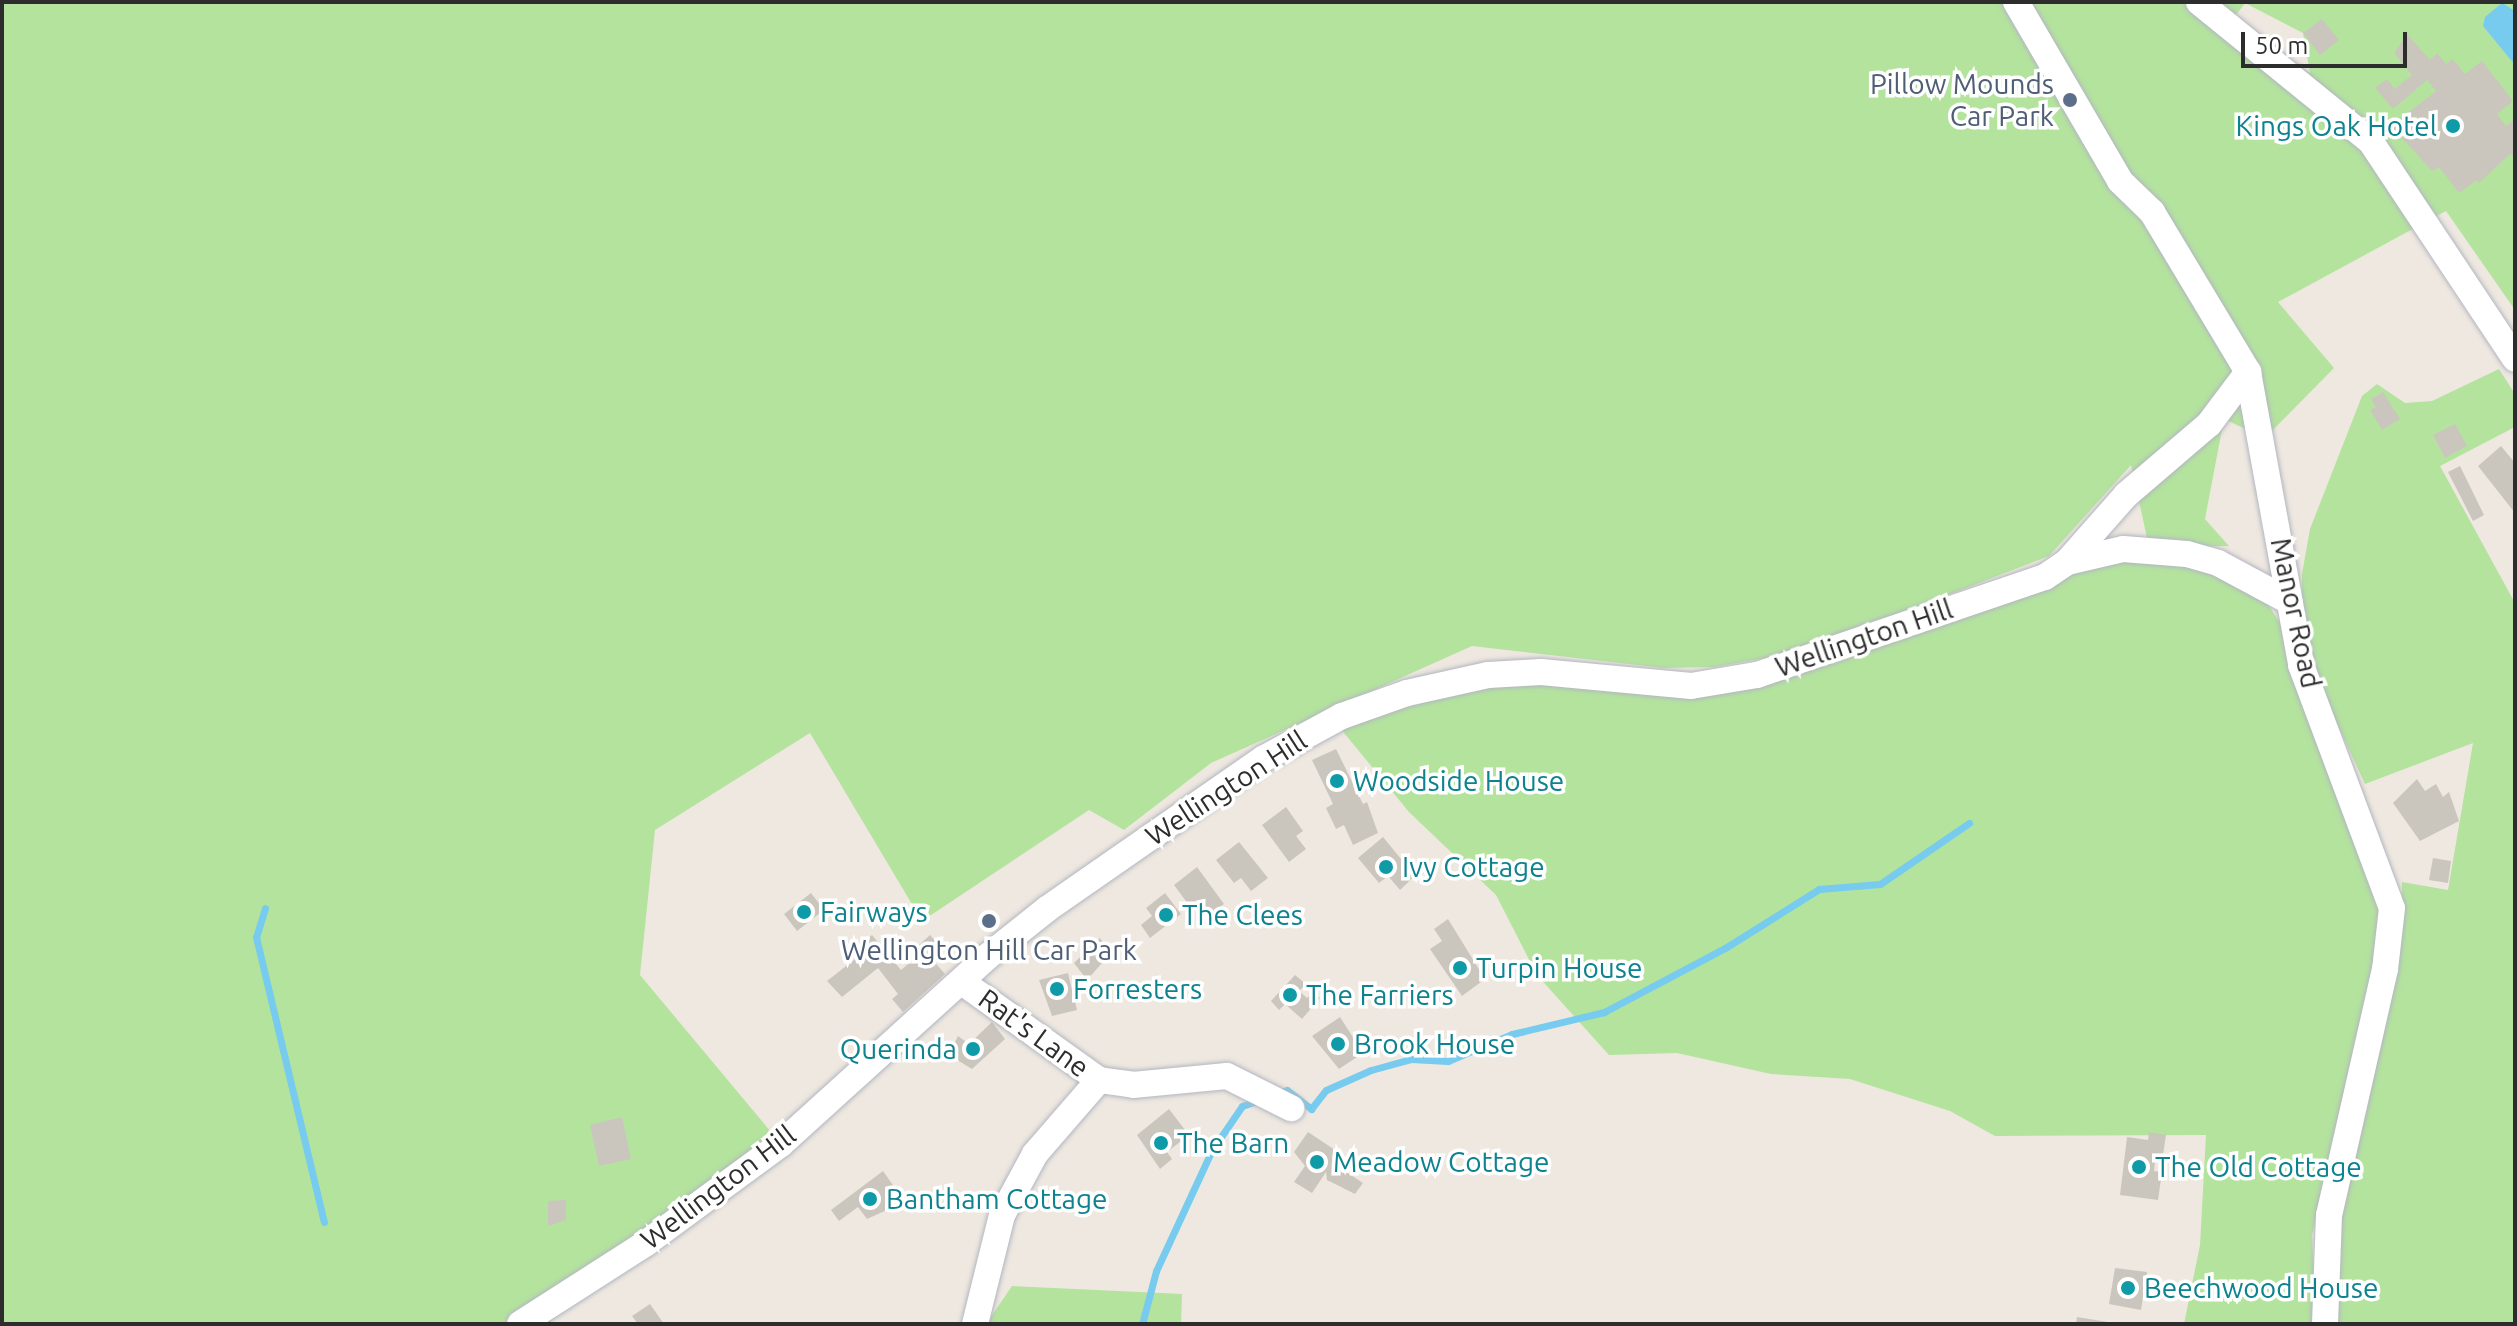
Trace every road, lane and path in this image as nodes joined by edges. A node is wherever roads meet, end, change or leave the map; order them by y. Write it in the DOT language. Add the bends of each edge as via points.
graph roads {
  1 [pos="2016,2"];
  2 [pos="2204,6"];
  3 [pos="2515,359"];
  4 [pos="2248,372"];
  5 [pos="2067,562"];
  6 [pos="2289,601"];
  7 [pos="962,982"];
  8 [pos="1099,1080"];
  9 [pos="1291,1108"];
  10 [pos="520,1324"];
  11 [pos="975,1324"];
  12 [pos="2325,1324"];
  1 -- 4 [label="street, Manor Road" via="2120,181 2152,212"];
  2 -- 3 [label="street" via="2371,142"];
  4 -- 5 [label="street, Wellington Hill" via="2209,424 2126,495"];
  4 -- 6 [label="street, Manor Road"];
  5 -- 6 [label="street, Wellington Hill" via="2123,549 2187,554 2218,563"];
  5 -- 7 [label="street, Wellington Hill" via="2045,577 1757,675 1691,686 1541,672 1488,675 1407,693 1342,716 1263,759 1109,863"];
  6 -- 12 [label="street, Manor Road" via="2301,665 2392,908 2385,969 2329,1215 2322,1295"];
  7 -- 8 [label="street, Rat's Lane"];
  7 -- 10 [label="street, Wellington Hill" via="781,1144 646,1243"];
  8 -- 9 [label="street, Rat's Lane" via="1133,1085 1227,1076"];
  8 -- 11 [label="street" via="1035,1154 1002,1215"];
}
